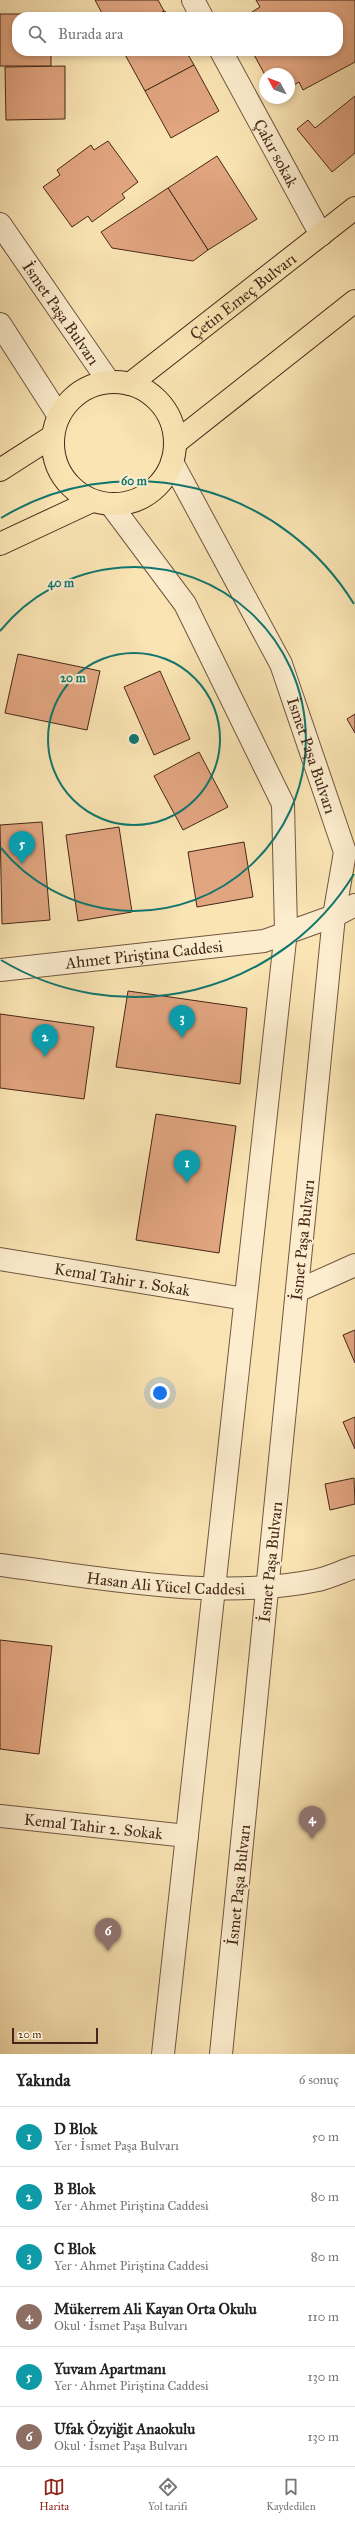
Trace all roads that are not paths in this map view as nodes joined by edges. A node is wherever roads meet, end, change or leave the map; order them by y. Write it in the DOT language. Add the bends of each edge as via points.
graph roads {
  1 [pos="193,0"];
  2 [pos="199,12"];
  3 [pos="224,56"];
  4 [pos="355,208"];
  5 [pos="0,224"];
  6 [pos="321,235"];
  7 [pos="355,301"];
  8 [pos="0,324"];
  9 [pos="119,383"];
  10 [pos="56,426"];
  11 [pos="173,453"];
  12 [pos="0,470"];
  13 [pos="101,503"];
  14 [pos="0,544"];
  15 [pos="355,905"];
  16 [pos="334,916"];
  17 [pos="286,931"];
  18 [pos="0,970"];
  19 [pos="0,1259"];
  20 [pos="355,1265"];
  21 [pos="297,1291"];
  22 [pos="245,1299"];
  23 [pos="0,1565"];
  24 [pos="355,1567"];
  25 [pos="268,1585"];
  26 [pos="215,1587"];
  27 [pos="0,1816"];
  28 [pos="188,1836"];
  29 [pos="163,2054"];
  30 [pos="221,2054"];
  1 -- 2 [label="street"];
  3 -- 6 [label="street, Çakır sokak"];
  4 -- 6 [label="main road, Çetin Emeç Bulvarı"];
  5 -- 9 [label="street, İsmet Paşa Bulvarı"];
  6 -- 9 [label="main road, Çetin Emeç Bulvarı"];
  7 -- 11 [label="main road"];
  8 -- 10 [label="street"];
  9 -- 10 [label="main road" via="88,387 71,399"];
  9 -- 11 [label="main road" via="148,392 162,406 172,423"];
  10 -- 12 [label="main road"];
  10 -- 13 [label="main road" via="54,456 61,475 74,490"];
  11 -- 13 [label="main road" via="163,480 148,494 130,502"];
  11 -- 16 [label="street, İsmet Paşa Bulvarı" via="281,664 345,852"];
  13 -- 14 [label="main road"];
  13 -- 17 [label="street" via="185,604 283,804"];
  15 -- 16 [label="street, Ahmet Piriştina Caddesi"];
  16 -- 17 [label="street, Ahmet Piriştina Caddesi"];
  16 -- 21 [label="street, İsmet Paşa Bulvarı"];
  17 -- 18 [label="street, Ahmet Piriştina Caddesi" via="264,941"];
  17 -- 22 [label="street"];
  19 -- 22 [label="street, Kemal Tahir 1. Sokak"];
  20 -- 21 [label="street"];
  21 -- 25 [label="street, İsmet Paşa Bulvarı"];
  22 -- 26 [label="street"];
  23 -- 26 [label="street, Hasan Ali Yücel Caddesi" via="164,1586"];
  24 -- 25 [label="street, Hasan Ali Yücel Caddesi" via="318,1580"];
  25 -- 26 [label="street, Hasan Ali Yücel Caddesi"];
  25 -- 30 [label="street, İsmet Paşa Bulvarı"];
  26 -- 28 [label="street"];
  27 -- 28 [label="street, Kemal Tahir 2. Sokak"];
  28 -- 29 [label="street"];
}
